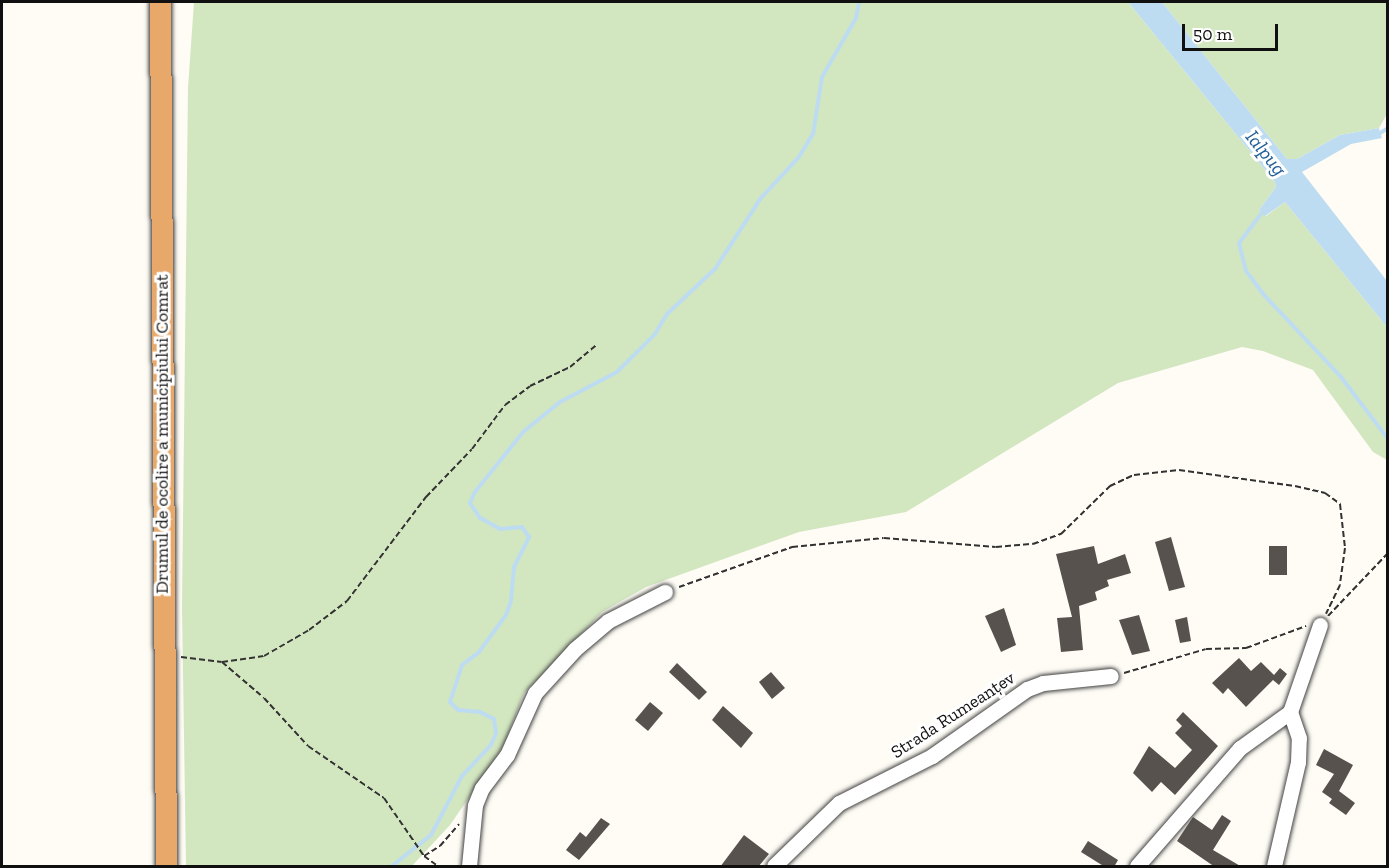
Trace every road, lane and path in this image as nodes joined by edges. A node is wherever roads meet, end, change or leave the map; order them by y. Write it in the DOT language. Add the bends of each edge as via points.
graph roads {
  1 [pos="160,2"];
  2 [pos="596,345"];
  3 [pos="1388,553"];
  4 [pos="665,592"];
  5 [pos="1320,625"];
  6 [pos="163,655"];
  7 [pos="222,662"];
  8 [pos="1111,676"];
  9 [pos="1290,712"];
  10 [pos="474,813"];
  11 [pos="423,855"];
  12 [pos="166,867"];
  13 [pos="438,867"];
  14 [pos="469,867"];
  15 [pos="774,867"];
  16 [pos="1137,867"];
  17 [pos="1274,867"];
  1 -- 6 [label="highway, Drumul de ocolire a municipiului Comrat"];
  2 -- 7 [label="path" via="570,367 530,386 505,405 426,497 347,601 309,630 264,656"];
  3 -- 5 [label="path"];
  4 -- 5 [label="path" via="792,548 884,538 996,547 1033,544 1061,534 1110,486 1134,475 1179,470 1295,486 1325,493 1340,504 1345,548 1340,585"];
  4 -- 10 [label="street" via="608,621 575,649 535,693 507,755 482,788"];
  5 -- 8 [label="path" via="1298,627 1246,648 1206,649"];
  5 -- 9 [label="street"];
  6 -- 7 [label="path"];
  6 -- 12 [label="highway, Drumul de ocolire a municipiului Comrat"];
  7 -- 11 [label="path" via="264,698 308,746 384,798"];
  8 -- 15 [label="street, Strada Rumeanțev" via="1043,683 1027,689 933,756 839,803"];
  9 -- 16 [label="street" via="1240,748"];
  9 -- 17 [label="street" via="1299,738 1298,762"];
  10 -- 11 [label="path" via="464,817 440,846"];
  10 -- 14 [label="street"];
  11 -- 13 [label="path"];
}
